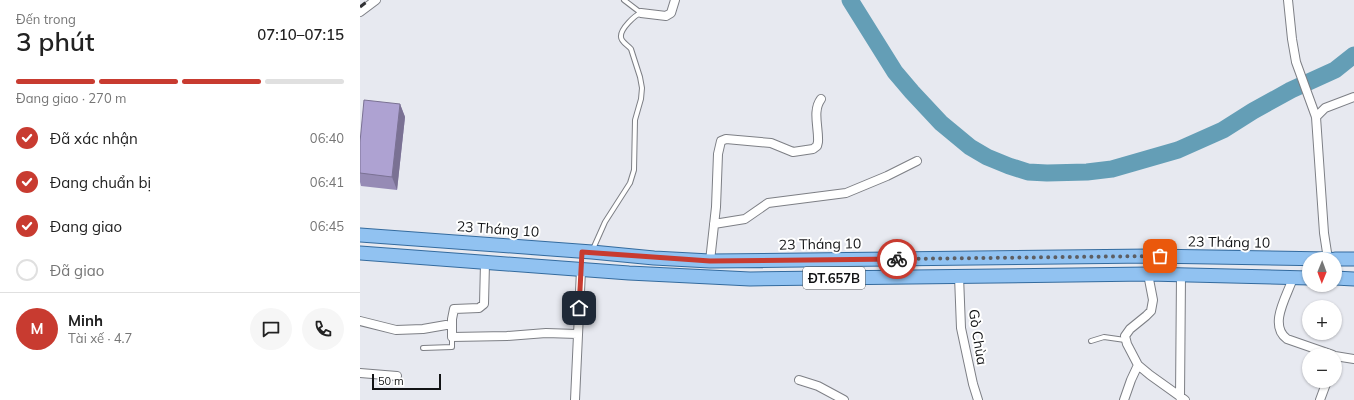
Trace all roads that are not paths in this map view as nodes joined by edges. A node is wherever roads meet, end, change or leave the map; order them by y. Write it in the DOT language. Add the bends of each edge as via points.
graph roads {
  1 [pos="376,0"];
  2 [pos="624,0"];
  3 [pos="675,0"];
  4 [pos="1288,0"];
  5 [pos="629,2"];
  6 [pos="360,12"];
  7 [pos="641,12"];
  8 [pos="1354,97"];
  9 [pos="821,99"];
  10 [pos="1316,117"];
  11 [pos="917,161"];
  12 [pos="714,224"];
  13 [pos="360,235"];
  14 [pos="587,252"];
  15 [pos="1328,252"];
  16 [pos="360,253"];
  17 [pos="1302,259"];
  18 [pos="1342,259"];
  19 [pos="1354,259"];
  20 [pos="710,261"];
  21 [pos="485,263"];
  22 [pos="581,270"];
  23 [pos="1148,274"];
  24 [pos="1181,275"];
  25 [pos="959,276"];
  26 [pos="1293,278"];
  27 [pos="1302,278"];
  28 [pos="1342,278"];
  29 [pos="1354,279"];
  30 [pos="360,320"];
  31 [pos="446,325"];
  32 [pos="577,334"];
  33 [pos="452,337"];
  34 [pos="1125,340"];
  35 [pos="1090,341"];
  36 [pos="423,348"];
  37 [pos="1314,348"];
  38 [pos="1342,357"];
  39 [pos="1354,359"];
  40 [pos="1138,365"];
  41 [pos="360,373"];
  42 [pos="397,376"];
  43 [pos="799,380"];
  44 [pos="1324,388"];
  45 [pos="1182,398"];
  46 [pos="575,400"];
  47 [pos="844,400"];
  48 [pos="978,400"];
  49 [pos="1124,400"];
  50 [pos="1320,400"];
  1 -- 6 [label="street"];
  2 -- 5 [label="lane"];
  3 -- 7 [label="street" via="671,13 666,16"];
  4 -- 10 [label="street" via="1296,62"];
  5 -- 7 [label="lane"];
  7 -- 14 [label="lane" via="635,15 621,37 631,49 642,88 635,120 634,170 630,183"];
  8 -- 10 [label="street" via="1325,108"];
  9 -- 12 [label="street" via="816,111 818,142 813,150 793,152 771,143 726,139 722,141 718,154"];
  10 -- 15 [label="street" via="1324,233"];
  11 -- 12 [label="street" via="846,193 768,203 745,219"];
  12 -- 20 [label="street"];
  13 -- 14 [label="main road, 23 Tháng 10 / ĐT.657B"];
  14 -- 20 [label="main road, 23 Tháng 10 / ĐT.657B"];
  14 -- 22 [label="main road"];
  16 -- 21 [label="main road, ĐT.657B"];
  17 -- 20 [label="main road, 23 Tháng 10 / ĐT.657B" via="1150,256"];
  18 -- 19 [label="main road"];
  21 -- 22 [label="main road, ĐT.657B"];
  21 -- 33 [label="street" via="484,304 479,308 454,309"];
  22 -- 25 [label="main road, ĐT.657B" via="750,279"];
  22 -- 32 [label="street"];
  23 -- 24 [label="main road, ĐT.657B"];
  23 -- 25 [label="main road, ĐT.657B"];
  23 -- 34 [label="street" via="1153,300 1151,311 1127,332"];
  24 -- 26 [label="main road, ĐT.657B"];
  24 -- 45 [label="street"];
  25 -- 48 [label="street, Gò Chùa" via="961,328"];
  26 -- 27 [label="main road, ĐT.657B"];
  26 -- 37 [label="street" via="1278,316 1278,327 1281,335"];
  28 -- 29 [label="main road"];
  30 -- 31 [label="street" via="396,330"];
  32 -- 33 [label="street"];
  32 -- 46 [label="street"];
  33 -- 36 [label="lane" via="452,347"];
  34 -- 35 [label="lane" via="1104,337"];
  34 -- 40 [label="street"];
  38 -- 39 [label="street"];
  40 -- 45 [label="street"];
  40 -- 49 [label="street"];
  41 -- 42 [label="street"];
  43 -- 47 [label="street" via="818,386"];
  44 -- 50 [label="street"];
}
